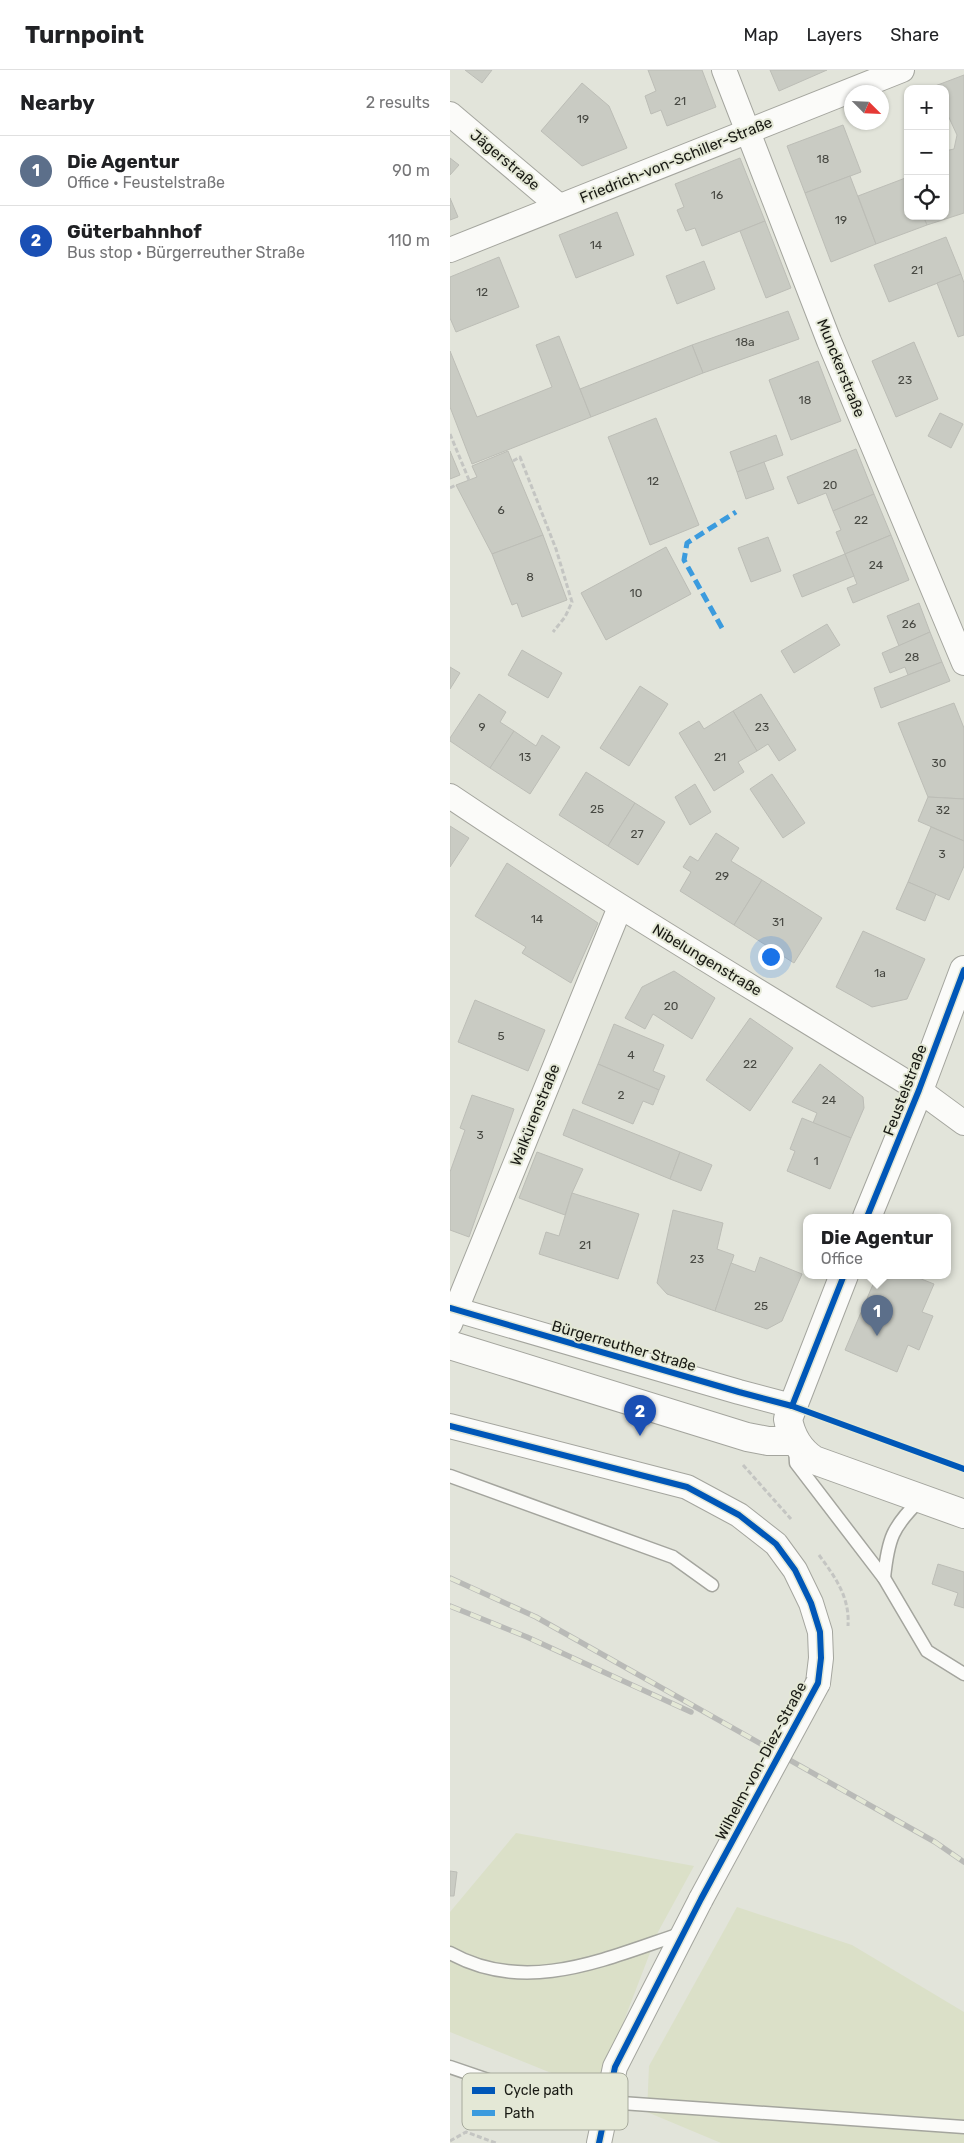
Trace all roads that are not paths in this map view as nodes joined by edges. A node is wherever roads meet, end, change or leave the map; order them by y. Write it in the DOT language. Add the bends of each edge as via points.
graph roads {
  1 [pos="724,70"];
  2 [pos="902,70"];
  3 [pos="450,114"];
  4 [pos="748,132"];
  5 [pos="559,206"];
  6 [pos="450,250"];
  7 [pos="964,663"];
  8 [pos="450,796"];
  9 [pos="620,906"];
  10 [pos="964,970"];
  11 [pos="919,1090"];
  12 [pos="964,1123"];
  13 [pos="869,1214"];
  14 [pos="842,1279"];
  15 [pos="452,1314"];
  16 [pos="450,1345"];
  17 [pos="792,1406"];
  18 [pos="450,1426"];
  19 [pos="804,1451"];
  20 [pos="450,1476"];
  21 [pos="921,1499"];
  22 [pos="964,1514"];
  23 [pos="884,1578"];
  24 [pos="712,1585"];
  25 [pos="964,1674"];
  26 [pos="684,1933"];
  27 [pos="450,1953"];
  28 [pos="450,2067"];
  29 [pos="468,2073"];
  30 [pos="614,2073"];
  31 [pos="628,2103"];
  32 [pos="964,2126"];
  33 [pos="602,2130"];
  34 [pos="599,2143"];
  1 -- 4 [label="street, Munckerstraße"];
  2 -- 4 [label="street, Friedrich-von-Schiller-Straße"];
  3 -- 5 [label="street, Jägerstraße"];
  4 -- 5 [label="street, Friedrich-von-Schiller-Straße"];
  4 -- 7 [label="street, Munckerstraße" via="829,341"];
  5 -- 6 [label="street, Friedrich-von-Schiller-Straße"];
  8 -- 9 [label="street, Nibelungenstraße"];
  9 -- 11 [label="street, Nibelungenstraße"];
  9 -- 15 [label="street, Walkürenstraße"];
  10 -- 11 [label="main road, Feustelstraße"];
  11 -- 12 [label="street, Nibelungenstraße"];
  11 -- 13 [label="main road, Feustelstraße"];
  14 -- 17 [label="main road"];
  15 -- 17 [label="street, Bürgerreuther Straße"];
  16 -- 19 [label="main road" via="747,1438"];
  17 -- 19 [label="main road" via="788,1419 790,1430"];
  18 -- 26 [label="street, Wilhelm-von-Diez-Straße, bridge" via="687,1487 739,1515 776,1544 795,1570 811,1603 820,1632 818,1683"];
  19 -- 21 [label="main road"];
  19 -- 23 [label="lane" via="796,1463"];
  20 -- 24 [label="lane" via="673,1557"];
  21 -- 22 [label="main road"];
  21 -- 23 [label="lane" via="895,1529 888,1547"];
  23 -- 25 [label="lane" via="927,1651"];
  26 -- 27 [label="lane" via="574,1968 530,1973 496,1970"];
  26 -- 30 [label="street, Wilhelm-von-Diez-Straße"];
  28 -- 29 [label="lane"];
  31 -- 32 [label="lane"];
  33 -- 34 [label="street, Wilhelm-von-Diez-Straße"];
}
